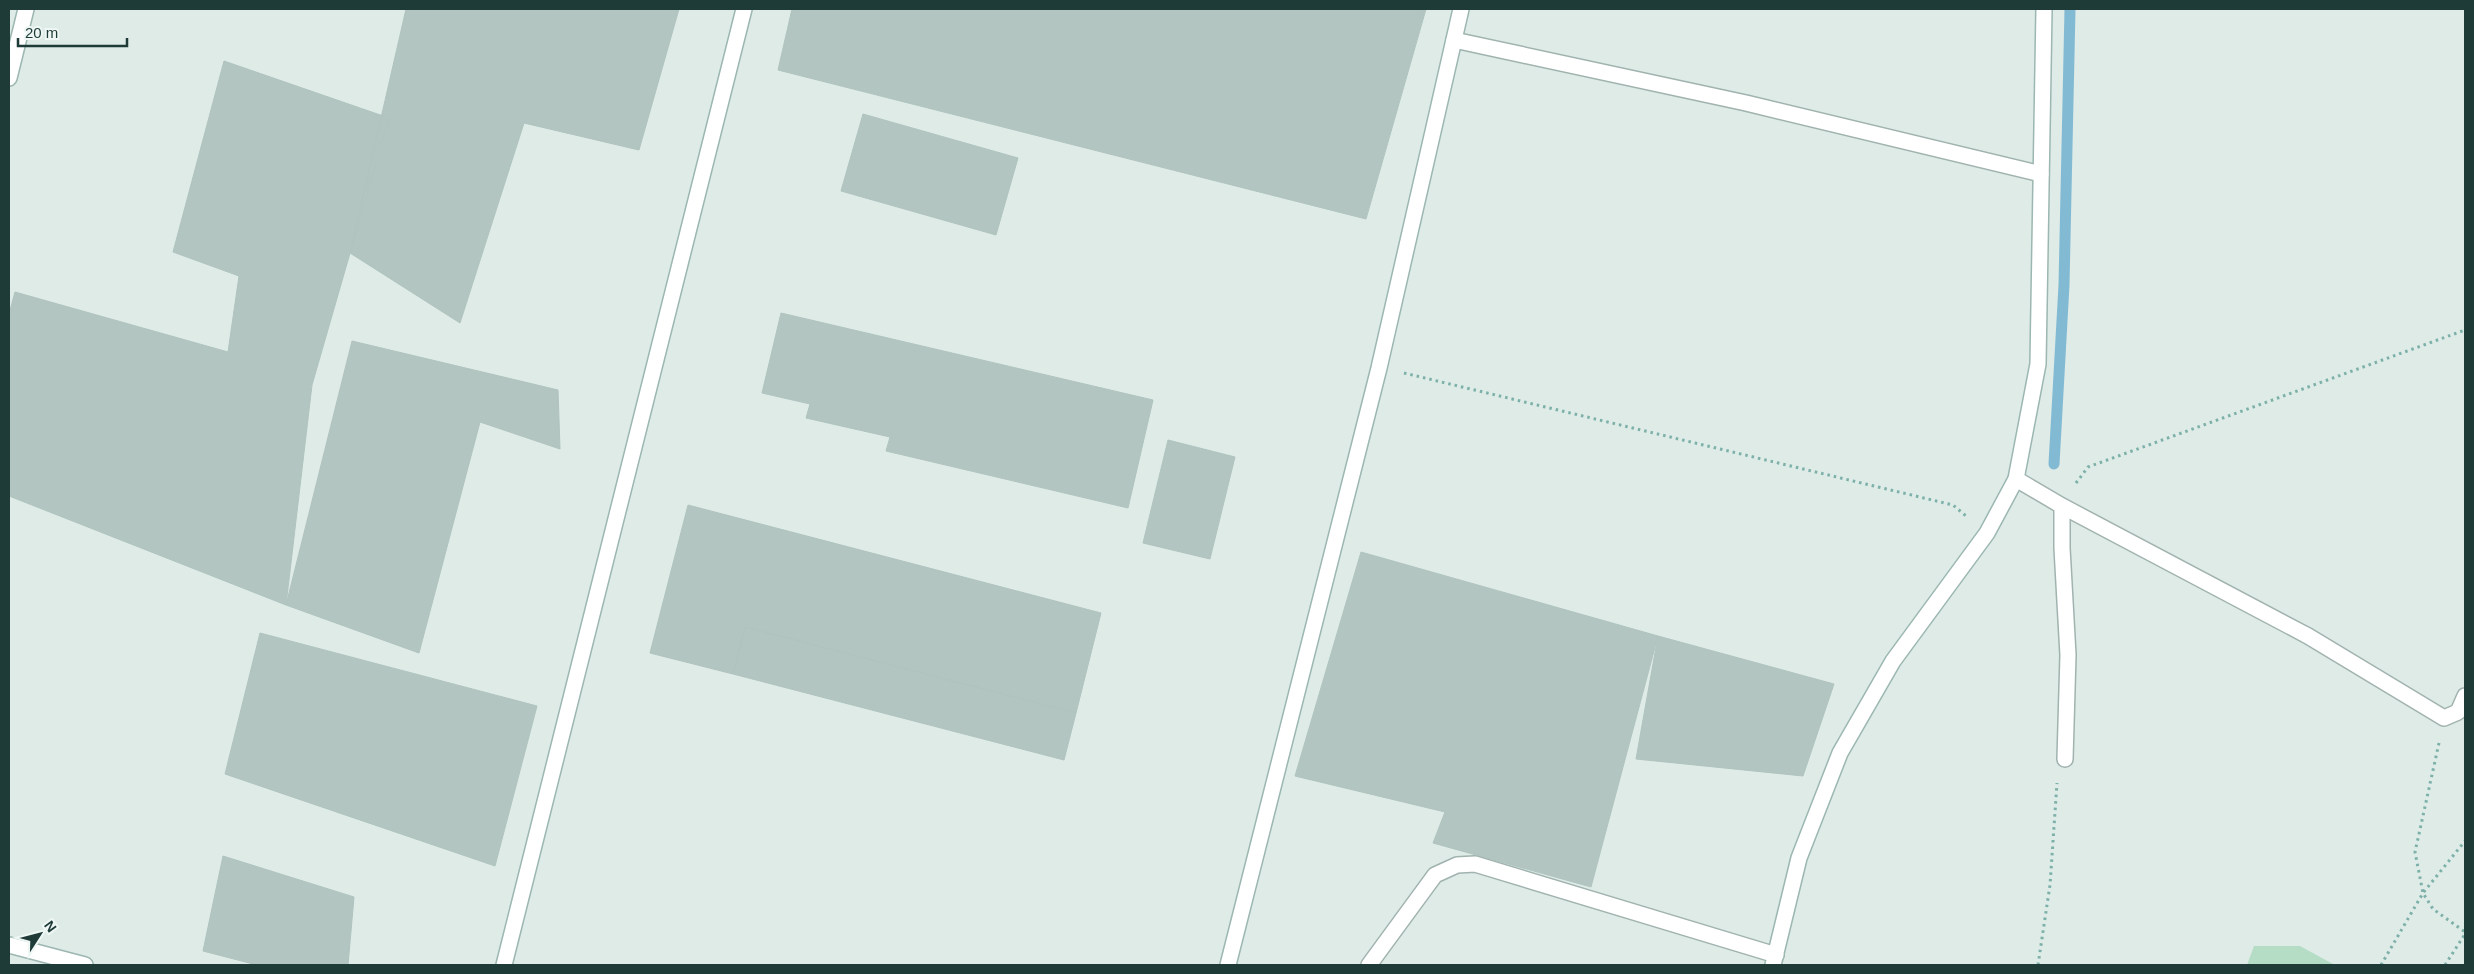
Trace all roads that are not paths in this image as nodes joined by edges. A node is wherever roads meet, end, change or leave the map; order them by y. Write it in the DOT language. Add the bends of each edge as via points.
graph roads {
  1 [pos="26,9"];
  2 [pos="744,9"];
  3 [pos="1461,9"];
  4 [pos="2044,9"];
  5 [pos="1454,40"];
  6 [pos="9,78"];
  7 [pos="2041,174"];
  8 [pos="2016,479"];
  9 [pos="2062,506"];
  10 [pos="2465,696"];
  11 [pos="2065,759"];
  12 [pos="9,945"];
  13 [pos="1775,960"];
  14 [pos="85,965"];
  15 [pos="504,965"];
  16 [pos="1228,965"];
  17 [pos="1368,965"];
  1 -- 6 [label="street"];
  2 -- 15 [label="street"];
  3 -- 5 [label="street"];
  4 -- 7 [label="street"];
  5 -- 7 [label="street" via="1746,103"];
  5 -- 16 [label="street" via="1380,368"];
  7 -- 8 [label="street" via="2038,364"];
  8 -- 9 [label="street"];
  8 -- 13 [label="street" via="1987,532 1894,661 1840,753 1799,858"];
  9 -- 10 [label="street" via="2308,636 2444,718 2458,712"];
  9 -- 11 [label="street" via="2068,655"];
  12 -- 14 [label="street"];
  13 -- 17 [label="street" via="1476,864 1457,865 1435,875"];
}
